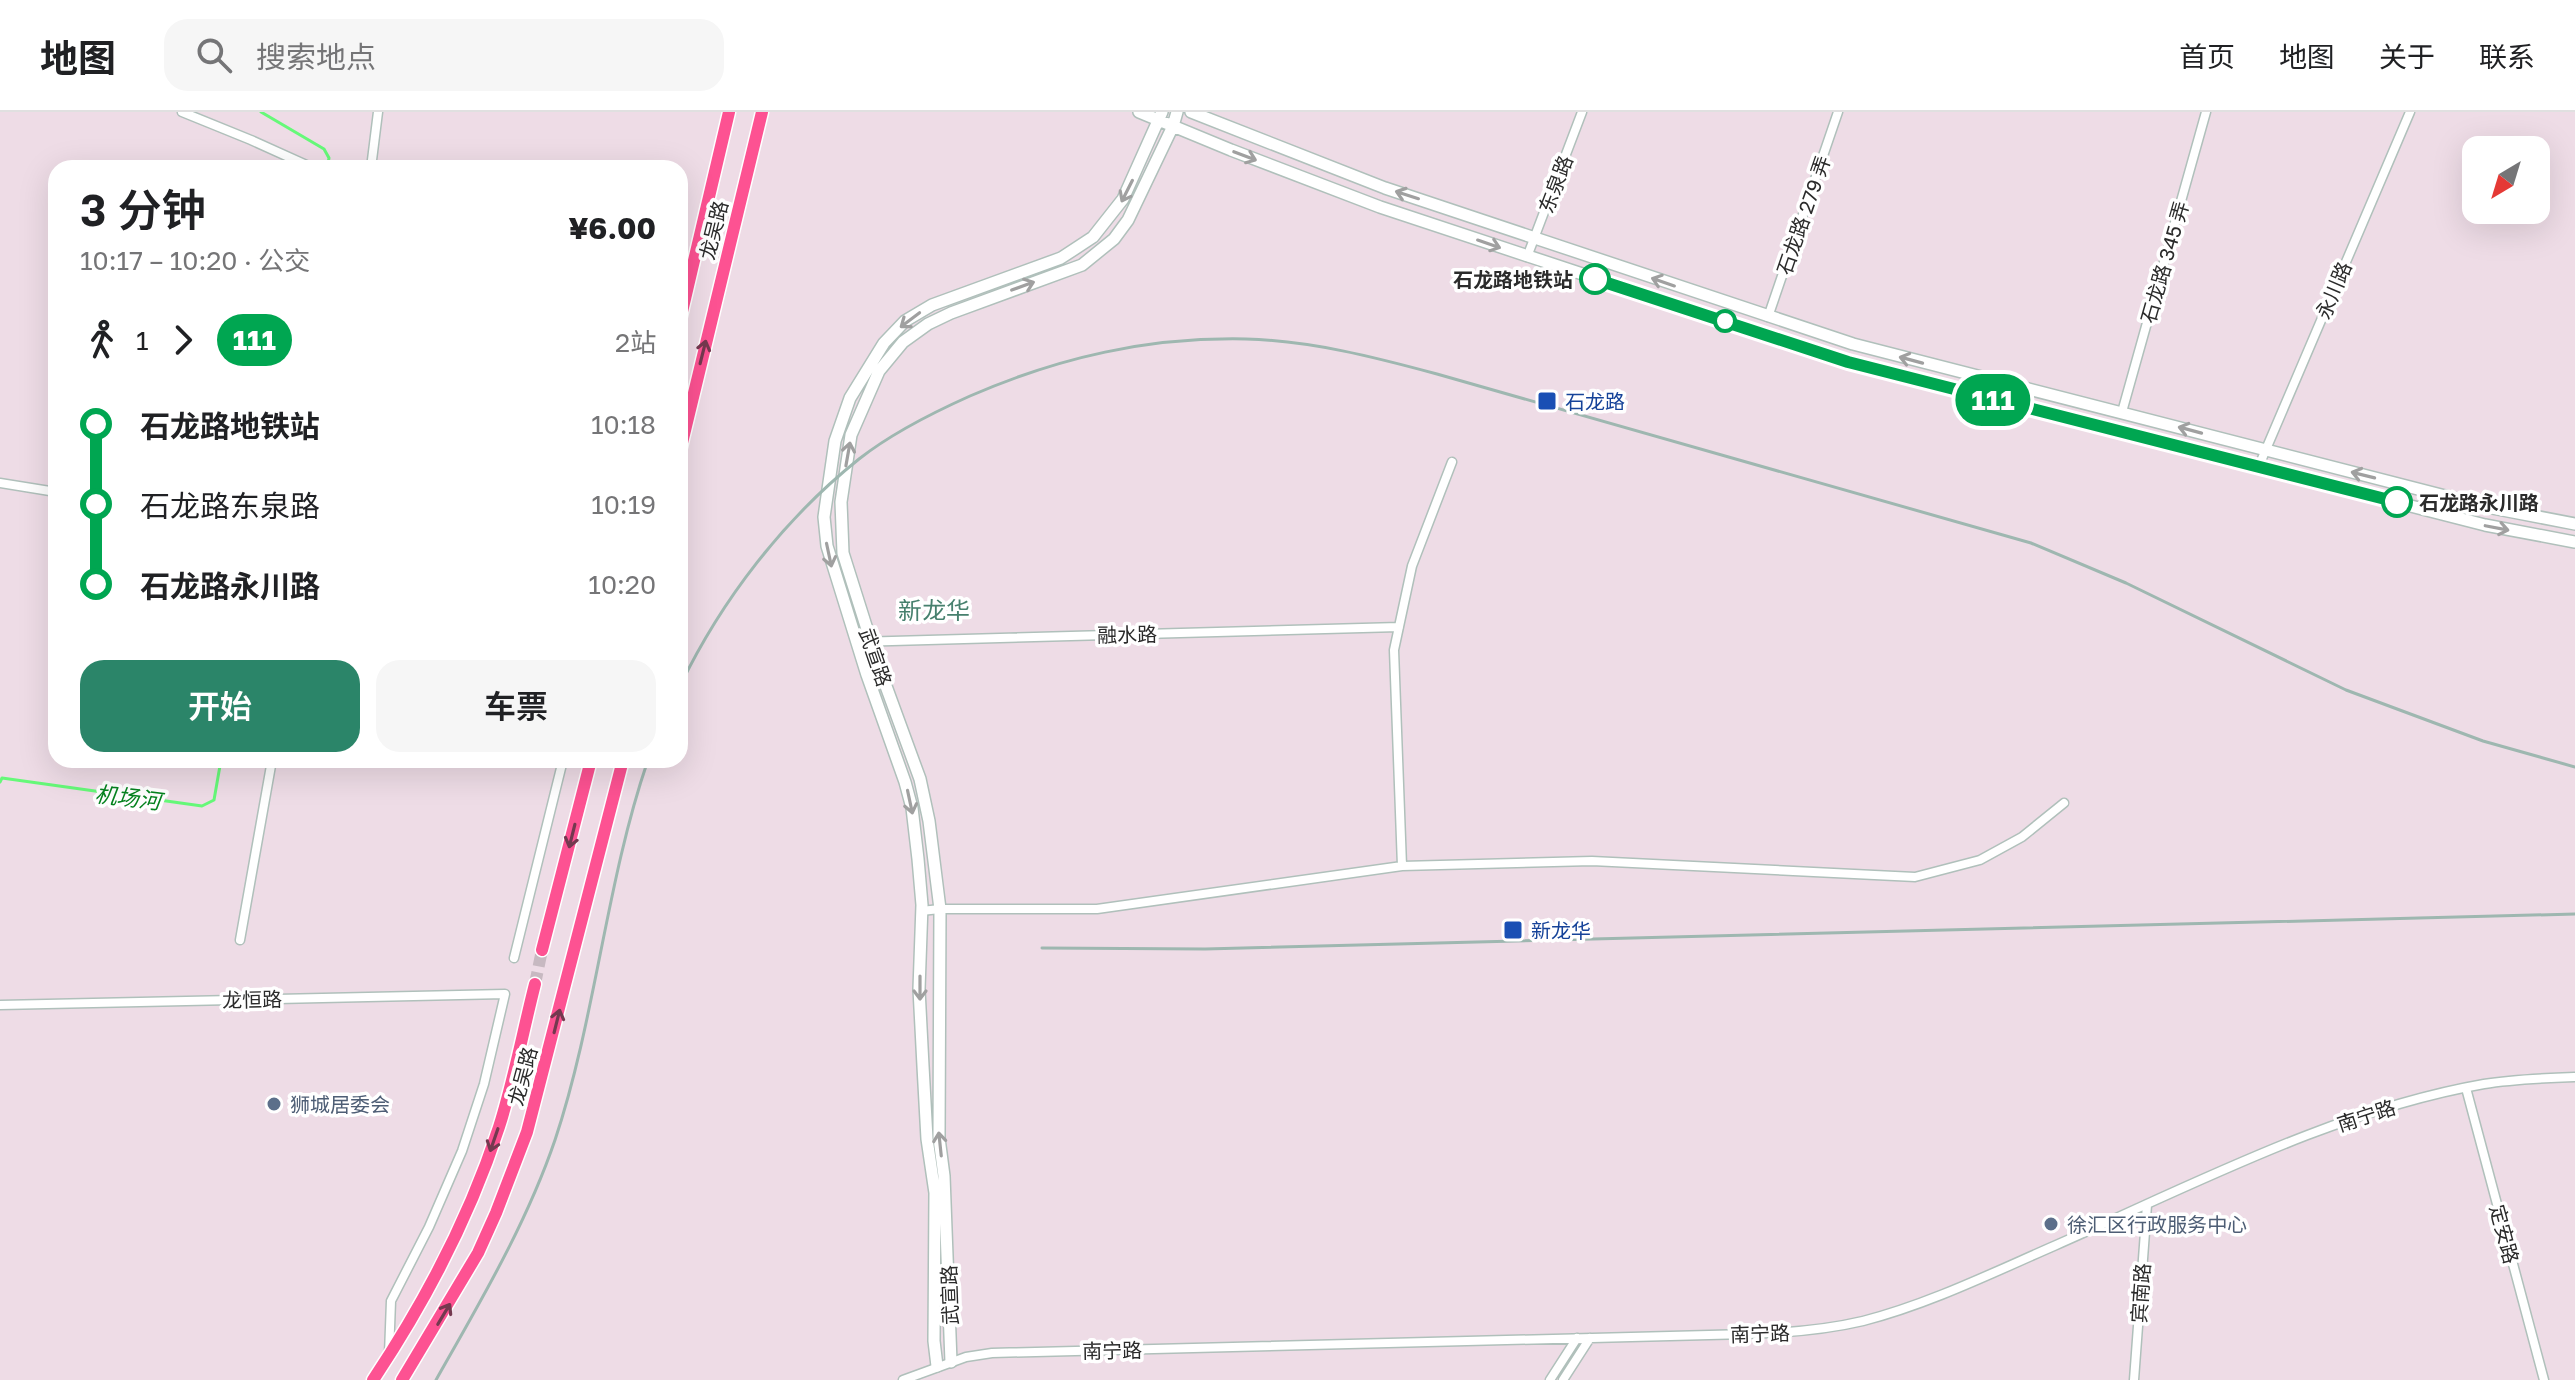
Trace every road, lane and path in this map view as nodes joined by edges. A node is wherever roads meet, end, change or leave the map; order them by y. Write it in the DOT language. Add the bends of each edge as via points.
graph roads {
  1 [pos="182,112"];
  2 [pos="378,112"];
  3 [pos="729,112"];
  4 [pos="762,112"];
  5 [pos="1139,112"];
  6 [pos="1177,112"];
  7 [pos="1191,112"];
  8 [pos="1582,112"];
  9 [pos="1838,112"];
  10 [pos="2206,112"];
  11 [pos="2410,112"];
  12 [pos="1160,116"];
  13 [pos="1173,126"];
  14 [pos="295,160"];
  15 [pos="372,160"];
  16 [pos="1534,238"];
  17 [pos="1527,257"];
  18 [pos="688,286"];
  19 [pos="1768,317"];
  20 [pos="688,412"];
  21 [pos="2122,412"];
  22 [pos="2265,450"];
  23 [pos="1452,462"];
  24 [pos="2258,468"];
  25 [pos="0,483"];
  26 [pos="48,491"];
  27 [pos="2575,524"];
  28 [pos="2575,542"];
  29 [pos="1399,627"];
  30 [pos="870,640"];
  31 [pos="856,642"];
  32 [pos="271,768"];
  33 [pos="561,768"];
  34 [pos="589,768"];
  35 [pos="621,768"];
  36 [pos="2064,803"];
  37 [pos="1402,866"];
  38 [pos="940,909"];
  39 [pos="921,911"];
  40 [pos="240,940"];
  41 [pos="542,950"];
  42 [pos="514,958"];
  43 [pos="535,984"];
  44 [pos="505,994"];
  45 [pos="0,1005"];
  46 [pos="2575,1077"];
  47 [pos="2466,1088"];
  48 [pos="2147,1205"];
  49 [pos="1577,1338"];
  50 [pos="1590,1338"];
  51 [pos="389,1355"];
  52 [pos="951,1362"];
  53 [pos="937,1366"];
  54 [pos="375,1377"];
  55 [pos="402,1380"];
  56 [pos="903,1380"];
  57 [pos="1550,1380"];
  58 [pos="1563,1380"];
  59 [pos="2134,1380"];
  60 [pos="2544,1380"];
  1 -- 14 [label="street"];
  2 -- 15 [label="street"];
  3 -- 18 [label="main road, 龙吴路"];
  20 -- 4 [label="main road, 龙吴路, one-way"];
  5 -- 12 [label="main road"];
  6 -- 13 [label="main road, 武宣路"];
  16 -- 7 [label="main road, one-way" via="1385,188"];
  8 -- 16 [label="street, 东泉路"];
  9 -- 19 [label="street, 石龙路 279 弄"];
  10 -- 21 [label="street, 石龙路 345 弄"];
  11 -- 22 [label="street, 永川路"];
  12 -- 13 [label="main road"];
  12 -- 31 [label="main road, one-way" via="1123,199 1093,237 1061,258 932,305 905,321 884,343 850,398 835,441 824,517 829,557"];
  13 -- 17 [label="main road, one-way" via="1380,207"];
  30 -- 13 [label="main road, 武宣路, one-way" via="843,553 841,502 851,435 879,371 903,342 928,324 1082,265 1114,239"];
  16 -- 17 [label="street, 东泉路"];
  19 -- 16 [label="main road, one-way"];
  17 -- 24 [label="main road" via="1848,362"];
  21 -- 19 [label="main road, one-way" via="1945,369"];
  22 -- 21 [label="main road, one-way"];
  22 -- 24 [label="street, 永川路"];
  27 -- 22 [label="main road, one-way"];
  23 -- 29 [label="street" via="1412,566"];
  24 -- 28 [label="main road, one-way"];
  25 -- 26 [label="street"];
  29 -- 30 [label="street, 融水路"];
  29 -- 37 [label="street" via="1394,650"];
  30 -- 31 [label="street, 融水路"];
  30 -- 38 [label="main road, 武宣路" via="920,779"];
  31 -- 39 [label="main road, one-way" via="912,808"];
  32 -- 40 [label="street"];
  33 -- 42 [label="street"];
  34 -- 41 [label="main road, one-way"];
  55 -- 35 [label="main road, 龙吴路, one-way" via="478,1253 522,1146"];
  36 -- 37 [label="street" via="2022,837 1980,860 1915,877 1592,861"];
  37 -- 38 [label="street" via="1097,909"];
  38 -- 39 [label="street"];
  52 -- 38 [label="main road, 武宣路, one-way" via="939,1138"];
  39 -- 53 [label="main road, one-way" via="919,989 935,1193"];
  43 -- 51 [label="main road, 龙吴路, one-way" via="486,1163 453,1241"];
  44 -- 45 [label="street, 龙恒路"];
  44 -- 51 [label="street, 龙吴路" via="462,1151 391,1301"];
  46 -- 47 [label="street, 南宁路"];
  47 -- 48 [label="street, 南宁路" via="2317,1131"];
  47 -- 60 [label="street, 定安路"];
  48 -- 50 [label="street, 南宁路" via="1931,1299 1861,1322 1784,1333"];
  48 -- 59 [label="street, 宾南路"];
  49 -- 50 [label="street, 南宁路"];
  49 -- 52 [label="street, 南宁路" via="992,1353"];
  49 -- 57 [label="street"];
  50 -- 58 [label="street"];
  51 -- 54 [label="main road, 龙吴路"];
  52 -- 53 [label="street, 南宁路"];
  53 -- 56 [label="street, 南宁路"];
}
